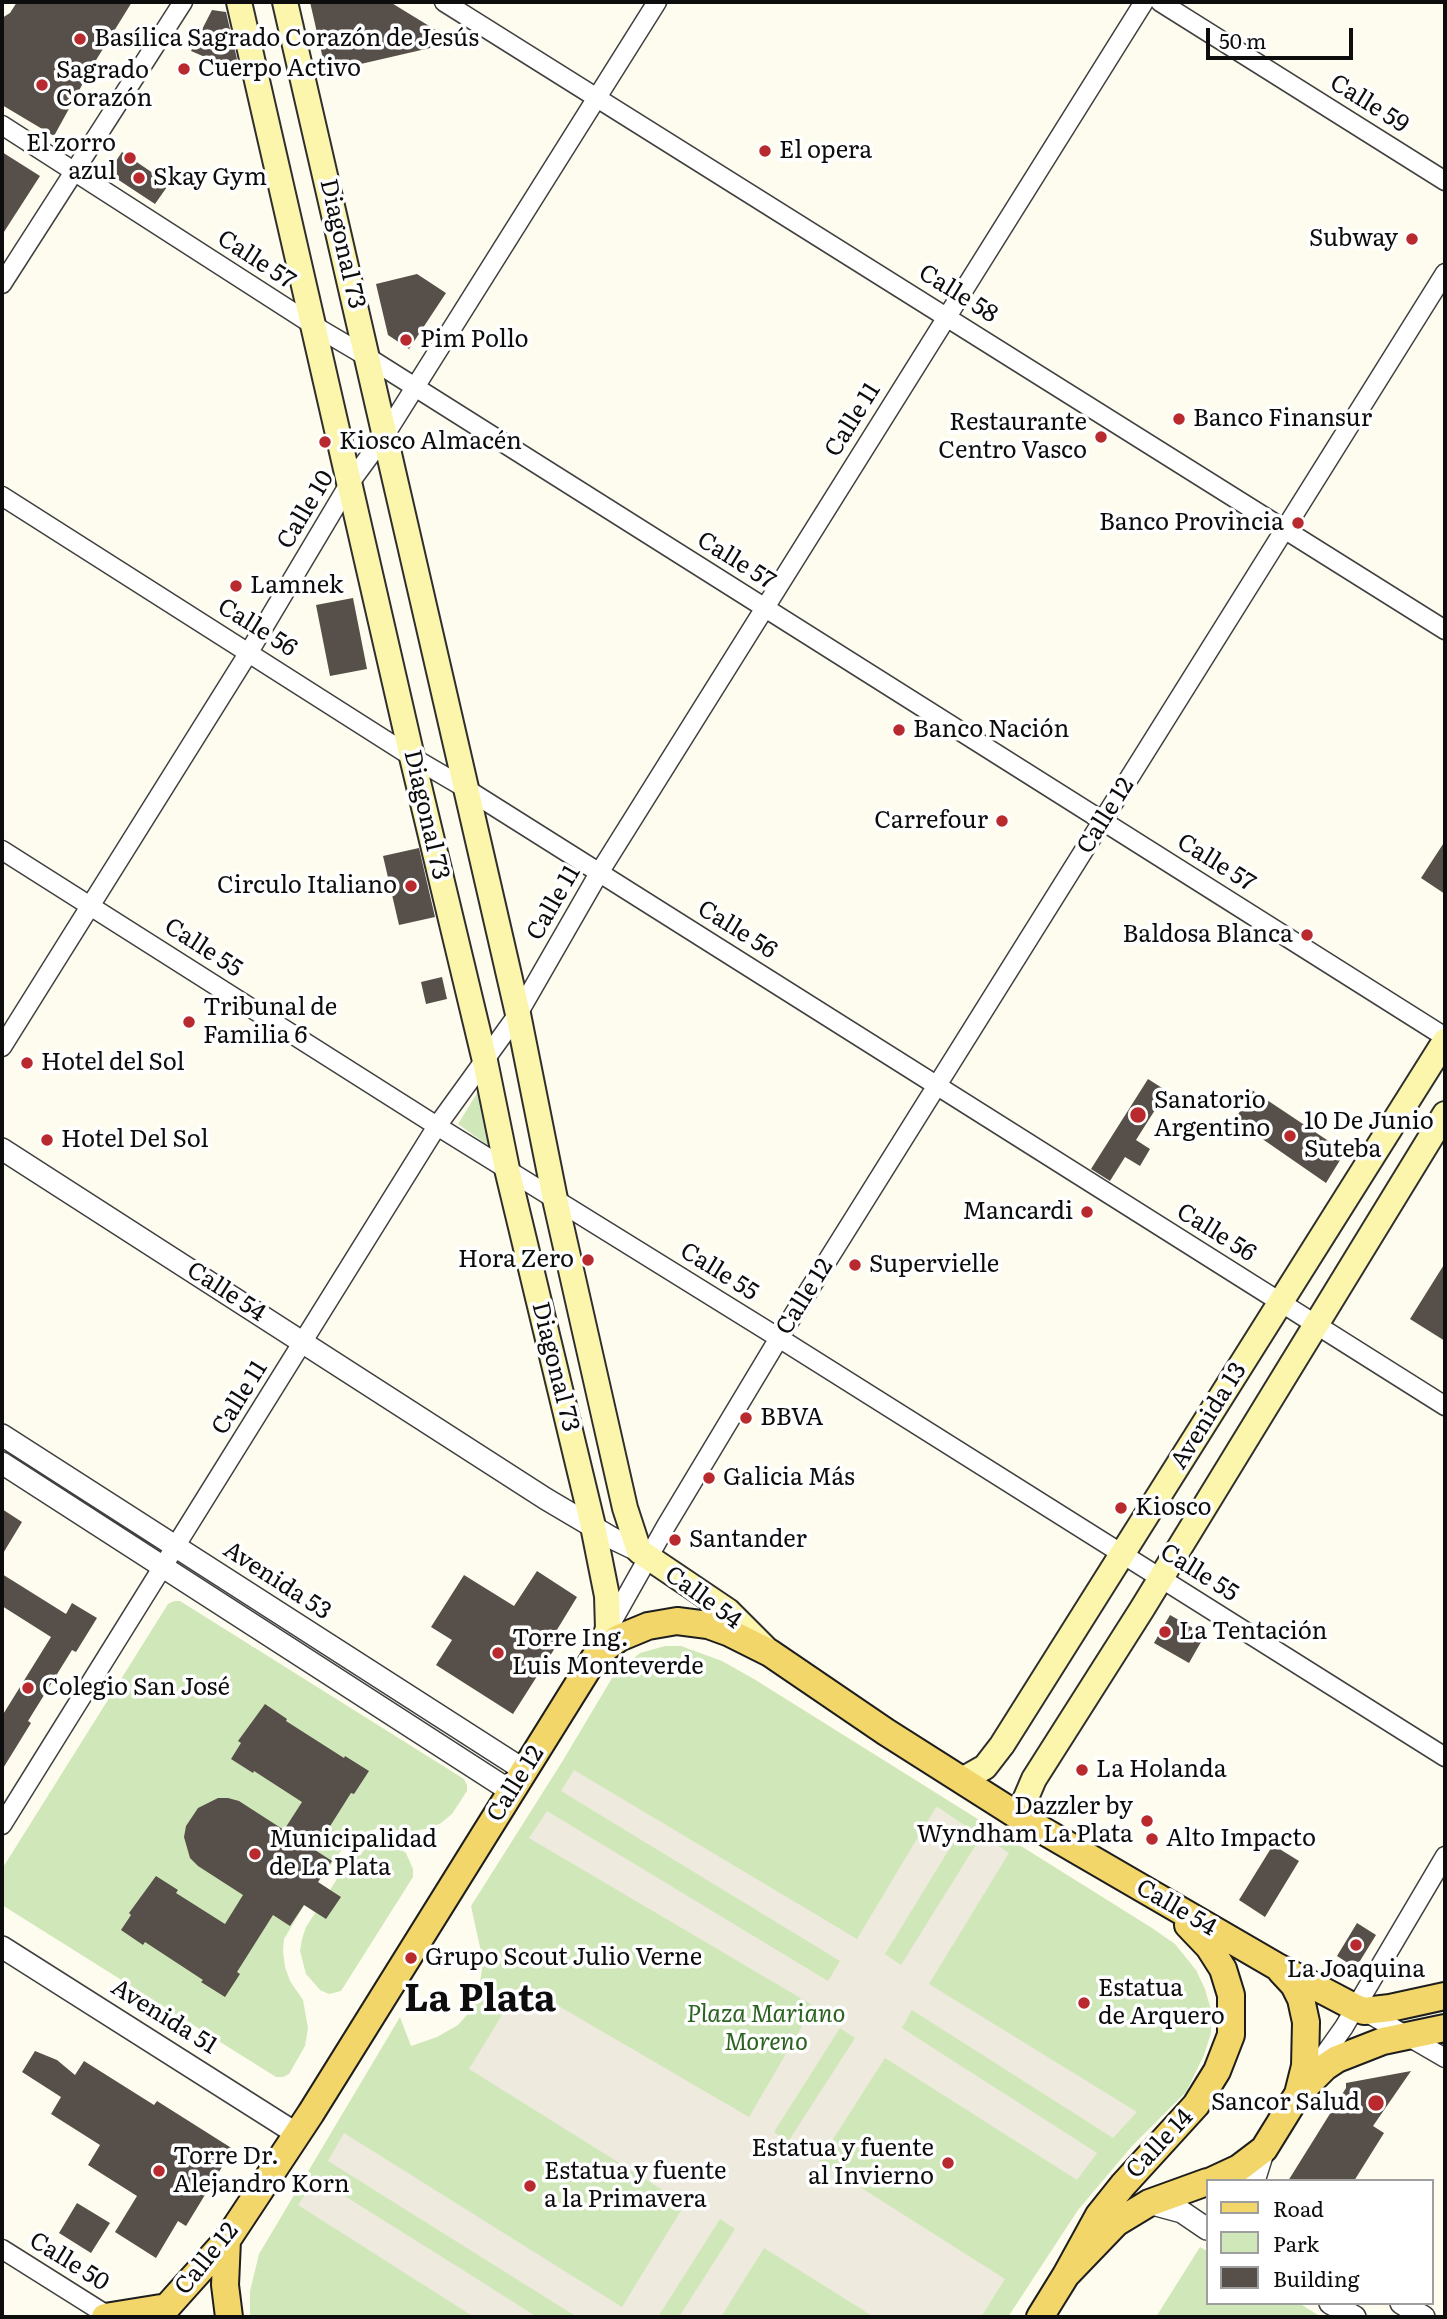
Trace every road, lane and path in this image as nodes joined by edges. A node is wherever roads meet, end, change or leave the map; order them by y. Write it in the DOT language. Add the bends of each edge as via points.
graph roads {
  1 [pos="183,2"];
  2 [pos="239,2"];
  3 [pos="285,2"];
  4 [pos="444,2"];
  5 [pos="657,2"];
  6 [pos="1144,2"];
  7 [pos="1160,2"];
  8 [pos="597,96"];
  9 [pos="2,125"];
  10 [pos="74,170"];
  11 [pos="1445,181"];
  12 [pos="1445,273"];
  13 [pos="2,284"];
  14 [pos="947,316"];
  15 [pos="313,326"];
  16 [pos="369,358"];
  17 [pos="415,387"];
  18 [pos="385,435"];
  19 [pos="349,484"];
  20 [pos="2,496"];
  21 [pos="1285,529"];
  22 [pos="764,608"];
  23 [pos="1445,630"];
  24 [pos="249,652"];
  25 [pos="412,757"];
  26 [pos="465,788"];
  27 [pos="1103,821"];
  28 [pos="2,850"];
  29 [pos="599,873"];
  30 [pos="90,905"];
  31 [pos="519,1014"];
  32 [pos="1445,1039"];
  33 [pos="2,1047"];
  34 [pos="485,1061"];
  35 [pos="937,1086"];
  36 [pos="1445,1114"];
  37 [pos="437,1126"];
  38 [pos="2,1149"];
  39 [pos="507,1169"];
  40 [pos="555,1199"];
  41 [pos="1280,1302"];
  42 [pos="1316,1325"];
  43 [pos="779,1338"];
  44 [pos="304,1342"];
  45 [pos="1445,1406"];
  46 [pos="2,1435"];
  47 [pos="2,1463"];
  48 [pos="593,1526"];
  49 [pos="175,1547"];
  50 [pos="1122,1554"];
  51 [pos="643,1555"];
  52 [pos="162,1567"];
  53 [pos="1161,1578"];
  54 [pos="608,1629"];
  55 [pos="770,1653"];
  56 [pos="597,1654"];
  57 [pos="1445,1757"];
  58 [pos="962,1780"];
  59 [pos="518,1781"];
  60 [pos="1023,1819"];
  61 [pos="2,1825"];
  62 [pos="1445,1856"];
  63 [pos="1166,1902"];
  64 [pos="2,1947"];
  65 [pos="1276,1966"];
  66 [pos="1445,1996"];
  67 [pos="1360,2009"];
  68 [pos="1445,2028"];
  69 [pos="1409,2035"];
  70 [pos="1445,2058"];
  71 [pos="1298,2094"];
  72 [pos="297,2134"];
  73 [pos="1264,2149"];
  74 [pos="1214,2179"];
  75 [pos="1255,2179"];
  76 [pos="1206,2182"];
  77 [pos="1149,2203"];
  78 [pos="1206,2228"];
  79 [pos="227,2240"];
  80 [pos="2,2249"];
  81 [pos="1066,2275"];
  82 [pos="1334,2305"];
  83 [pos="1404,2305"];
  84 [pos="165,2312"];
  85 [pos="108,2317"];
  86 [pos="229,2317"];
  87 [pos="1040,2317"];
  88 [pos="1355,2317"];
  89 [pos="1424,2317"];
  1 -- 10 [label="street"];
  2 -- 15 [label="main road, Diagonal 73"];
  3 -- 16 [label="main road, Diagonal 73"];
  4 -- 8 [label="street, Calle 58"];
  5 -- 8 [label="street, Calle 10"];
  6 -- 14 [label="street, Calle 11"];
  7 -- 11 [label="street, Calle 59"];
  8 -- 14 [label="street, Calle 58"];
  8 -- 17 [label="street, Calle 10"];
  9 -- 10 [label="street, Calle 57"];
  10 -- 13 [label="street"];
  10 -- 15 [label="street, Calle 57"];
  12 -- 21 [label="street, Calle 12"];
  14 -- 21 [label="street, Calle 58"];
  14 -- 22 [label="street, Calle 11"];
  15 -- 16 [label="street, Calle 57"];
  15 -- 19 [label="main road, Diagonal 73"];
  16 -- 17 [label="street, Calle 57"];
  16 -- 18 [label="main road, Diagonal 73"];
  17 -- 18 [label="street, Calle 10"];
  17 -- 22 [label="street, Calle 57"];
  18 -- 19 [label="street, Calle 10"];
  18 -- 26 [label="main road, Diagonal 73"];
  19 -- 24 [label="street, Calle 10"];
  19 -- 25 [label="main road, Diagonal 73"];
  20 -- 24 [label="street, Calle 56"];
  21 -- 23 [label="street, Calle 58"];
  21 -- 27 [label="street, Calle 12"];
  22 -- 27 [label="street, Calle 57"];
  22 -- 29 [label="street, Calle 11"];
  24 -- 25 [label="street, Calle 56"];
  24 -- 30 [label="street, Calle 10"];
  25 -- 26 [label="street, Calle 56"];
  25 -- 34 [label="main road, Diagonal 73"];
  26 -- 29 [label="street, Calle 56"];
  26 -- 31 [label="main road, Diagonal 73"];
  27 -- 32 [label="street, Calle 57"];
  27 -- 35 [label="street, Calle 12"];
  28 -- 30 [label="street, Calle 55"];
  29 -- 31 [label="street, Calle 11"];
  29 -- 35 [label="street, Calle 56"];
  30 -- 33 [label="street, Calle 10"];
  30 -- 37 [label="street, Calle 55"];
  31 -- 34 [label="street, Calle 11"];
  31 -- 40 [label="main road, Diagonal 73"];
  32 -- 41 [label="main road, Avenida 13"];
  34 -- 37 [label="street, Calle 11"];
  34 -- 39 [label="main road, Diagonal 73"];
  35 -- 41 [label="street, Calle 56"];
  35 -- 43 [label="street, Calle 12"];
  36 -- 42 [label="main road, Avenida 13"];
  37 -- 39 [label="street, Calle 55"];
  37 -- 44 [label="street, Calle 11"];
  38 -- 44 [label="street, Calle 54"];
  39 -- 40 [label="street, Calle 55"];
  39 -- 48 [label="main road, Diagonal 73"];
  40 -- 43 [label="street, Calle 55"];
  40 -- 51 [label="main road, Diagonal 73" via="625,1508"];
  41 -- 42 [label="street, Calle 56"];
  41 -- 50 [label="main road, Avenida 13"];
  42 -- 45 [label="street, Calle 56"];
  42 -- 53 [label="main road, Avenida 13"];
  43 -- 50 [label="street, Calle 55"];
  43 -- 51 [label="street, Calle 12"];
  44 -- 48 [label="street, Calle 54"];
  44 -- 49 [label="street, Calle 11"];
  46 -- 49 [label="street, Avenida 53"];
  47 -- 52 [label="street, Avenida 53"];
  48 -- 51 [label="street, Calle 54"];
  48 -- 54 [label="main road, Diagonal 73" via="607,1597"];
  49 -- 52 [label="street, Calle 11"];
  49 -- 59 [label="street, Avenida 53"];
  50 -- 53 [label="street, Calle 55"];
  50 -- 58 [label="main road, Avenida 13" via="1002,1745 985,1767"];
  51 -- 54 [label="street, Calle 12"];
  51 -- 55 [label="main road, Calle 54" via="728,1611"];
  52 -- 59 [label="street, Avenida 53"];
  52 -- 61 [label="street, Calle 11"];
  53 -- 57 [label="street, Calle 55"];
  53 -- 60 [label="main road, Avenida 13" via="1034,1779"];
  54 -- 56 [label="main road, Calle 12"];
  55 -- 56 [label="main road" via="708,1625 677,1621 636,1629"];
  55 -- 58 [label="main road, Calle 54"];
  56 -- 59 [label="main road, Calle 12"];
  58 -- 60 [label="main road, Calle 54"];
  59 -- 72 [label="main road, Calle 12"];
  60 -- 63 [label="main road, Calle 54"];
  62 -- 67 [label="street, Calle 14"];
  63 -- 65 [label="main road, Calle 54"];
  63 -- 81 [label="main road, Calle 14" via="1209,1947 1223,1969 1231,1995 1231,2035 1217,2071 1196,2105 1099,2215"];
  64 -- 72 [label="street, Avenida 51"];
  65 -- 67 [label="main road, Calle 54"];
  65 -- 71 [label="main road" via="1293,1984 1306,2022 1305,2066"];
  66 -- 67 [label="main road" via="1390,2008"];
  67 -- 69 [label="street, Calle 54"];
  67 -- 71 [label="street, Calle 14"];
  68 -- 69 [label="main road"];
  69 -- 70 [label="street, Calle 54"];
  69 -- 71 [label="main road" via="1366,2045 1337,2059"];
  71 -- 73 [label="main road, Calle 14"];
  72 -- 79 [label="main road, Calle 12"];
  73 -- 74 [label="main road, Calle 14" via="1239,2168"];
  73 -- 75 [label="street"];
  76 -- 77 [label="main road, Calle 14"];
  77 -- 78 [label="street" via="1182,2212"];
  77 -- 81 [label="main road, Calle 14" via="1116,2223"];
  79 -- 84 [label="main road, Calle 12"];
  79 -- 86 [label="main road"];
  80 -- 85 [label="street, Calle 50"];
  81 -- 87 [label="main road, Calle 14"];
  82 -- 88 [label="street"];
  83 -- 89 [label="street"];
  84 -- 85 [label="main road"];
}
